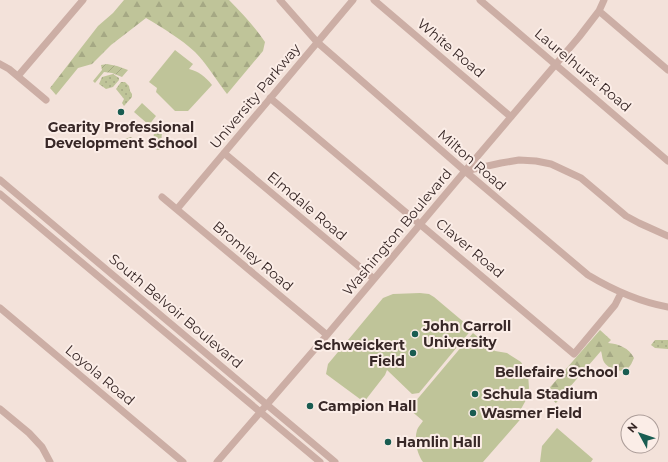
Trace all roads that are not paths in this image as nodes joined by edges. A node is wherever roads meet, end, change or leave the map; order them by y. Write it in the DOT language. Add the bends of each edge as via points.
graph roads {
  1 [pos="83,0"];
  2 [pos="280,0"];
  3 [pos="353,0"];
  4 [pos="374,0"];
  5 [pos="480,0"];
  6 [pos="604,0"];
  7 [pos="599,10"];
  8 [pos="318,42"];
  9 [pos="0,64"];
  10 [pos="556,65"];
  11 [pos="668,70"];
  12 [pos="18,76"];
  13 [pos="270,98"];
  14 [pos="46,100"];
  15 [pos="511,117"];
  16 [pos="224,153"];
  17 [pos="668,161"];
  18 [pos="465,171"];
  19 [pos="0,180"];
  20 [pos="0,194"];
  21 [pos="162,197"];
  22 [pos="177,209"];
  23 [pos="421,224"];
  24 [pos="668,236"];
  25 [pos="80,248"];
  26 [pos="73,255"];
  27 [pos="374,279"];
  28 [pos="621,292"];
  29 [pos="668,307"];
  30 [pos="0,308"];
  31 [pos="327,335"];
  32 [pos="267,404"];
  33 [pos="0,409"];
  34 [pos="261,412"];
  35 [pos="50,462"];
  36 [pos="183,462"];
  37 [pos="217,462"];
  38 [pos="320,462"];
  39 [pos="335,462"];
  1 -- 12 [label="street"];
  2 -- 8 [label="street, Milton Road"];
  3 -- 8 [label="street, University Parkway"];
  4 -- 15 [label="street, White Road"];
  5 -- 10 [label="street, Laurelhurst Road"];
  6 -- 7 [label="street"];
  7 -- 10 [label="street"];
  7 -- 11 [label="street"];
  8 -- 13 [label="street, University Parkway"];
  8 -- 18 [label="street, Milton Road"];
  9 -- 12 [label="street"];
  10 -- 15 [label="street"];
  10 -- 17 [label="street, Laurelhurst Road"];
  12 -- 14 [label="street"];
  13 -- 16 [label="street, University Parkway"];
  13 -- 23 [label="street, Claver Road"];
  15 -- 18 [label="street"];
  16 -- 22 [label="street, University Parkway"];
  16 -- 27 [label="street, Elmdale Road"];
  18 -- 23 [label="street, Washington Boulevard"];
  18 -- 24 [label="street, Washington Boulevard" via="519,160 551,164 581,178 626,216"];
  18 -- 28 [label="street, Milton Road" via="588,275"];
  19 -- 25 [label="street, South Belvoir Boulevard"];
  20 -- 26 [label="street, South Belvoir Boulevard"];
  21 -- 22 [label="street, Bromley Road"];
  22 -- 31 [label="street, Bromley Road"];
  23 -- 27 [label="street, Washington Boulevard"];
  23 -- 28 [label="street, Claver Road" via="574,354 615,305"];
  25 -- 26 [label="street"];
  25 -- 32 [label="street, South Belvoir Boulevard"];
  26 -- 34 [label="street, South Belvoir Boulevard"];
  27 -- 31 [label="street, Washington Boulevard"];
  28 -- 29 [label="street, Milton Road" via="655,305"];
  30 -- 36 [label="street, Loyola Road"];
  31 -- 32 [label="street, Washington Boulevard"];
  32 -- 34 [label="street, Washington Boulevard"];
  32 -- 39 [label="street, South Belvoir Boulevard"];
  33 -- 35 [label="street" via="29,433 42,447"];
  34 -- 37 [label="street, Washington Boulevard"];
  34 -- 38 [label="street, South Belvoir Boulevard"];
}
